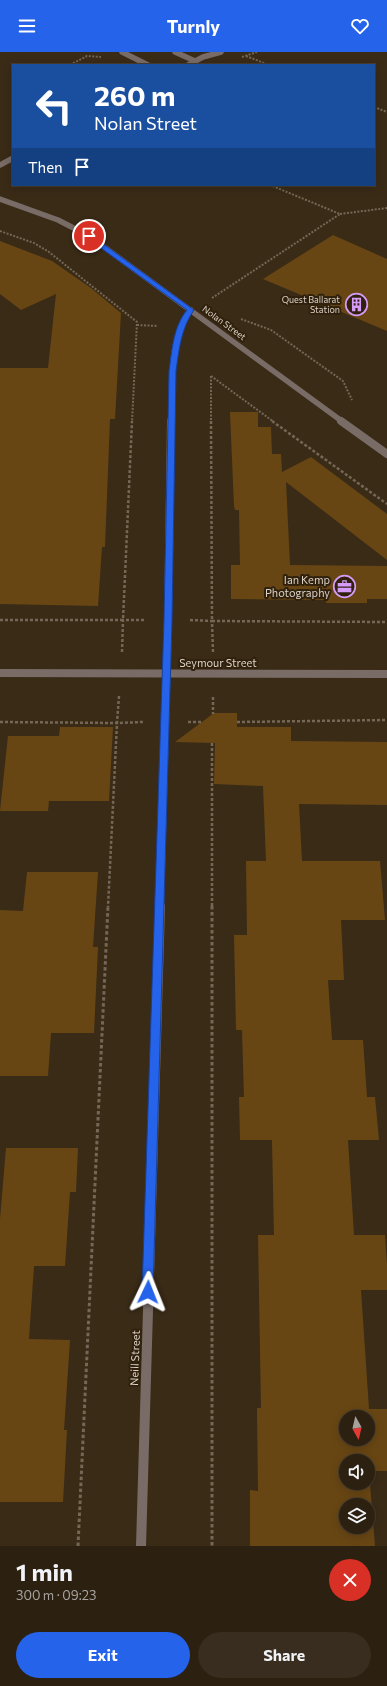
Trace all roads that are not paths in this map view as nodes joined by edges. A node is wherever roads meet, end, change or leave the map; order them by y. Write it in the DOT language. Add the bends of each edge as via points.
graph roads {
  1 [pos="122,52"];
  2 [pos="175,52"];
  3 [pos="221,52"];
  4 [pos="195,61"];
  5 [pos="146,64"];
  6 [pos="190,64"];
  7 [pos="12,159"];
  8 [pos="0,165"];
  9 [pos="0,200"];
  10 [pos="191,310"];
  11 [pos="387,454"];
  12 [pos="0,673"];
  13 [pos="166,674"];
  14 [pos="387,674"];
  15 [pos="141,1546"];
  1 -- 5 [label="street"];
  2 -- 4 [label="street"];
  3 -- 4 [label="street"];
  4 -- 6 [label="street"];
  7 -- 8 [label="street"];
  9 -- 10 [label="street, Nolan Street" via="58,220 89,236"];
  10 -- 11 [label="street, Nolan Street"];
  10 -- 13 [label="street, Neill Street" via="185,317 178,336 172,371"];
  12 -- 13 [label="street, Seymour Street"];
  13 -- 14 [label="street, Seymour Street"];
  13 -- 15 [label="street, Neill Street"];
}
